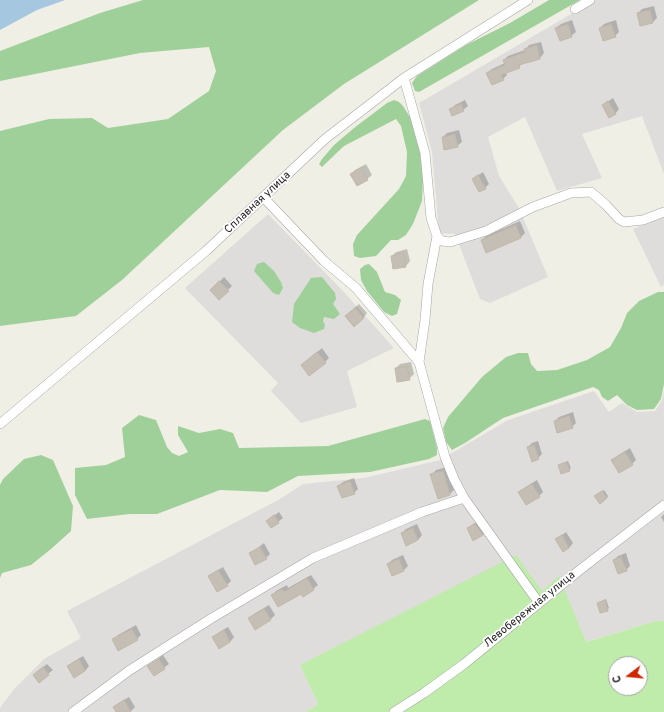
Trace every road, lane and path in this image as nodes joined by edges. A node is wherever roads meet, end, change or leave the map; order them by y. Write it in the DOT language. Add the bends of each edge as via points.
graph roads {
  1 [pos="528,0"];
  2 [pos="590,0"];
  3 [pos="575,9"];
  4 [pos="404,78"];
  5 [pos="264,198"];
  6 [pos="664,212"];
  7 [pos="437,236"];
  8 [pos="419,362"];
  9 [pos="0,424"];
  10 [pos="464,498"];
  11 [pos="664,505"];
  12 [pos="539,603"];
  13 [pos="73,712"];
  14 [pos="394,712"];
  1 -- 4 [label="street, Сплавная улица"];
  2 -- 3 [label="street"];
  4 -- 5 [label="street, Сплавная улица" via="325,139"];
  4 -- 7 [label="street" via="425,153 431,218"];
  5 -- 8 [label="street" via="324,261 356,288"];
  5 -- 9 [label="street, Сплавная улица" via="206,251"];
  6 -- 7 [label="street" via="644,220 624,222 591,192 585,192 553,199 486,230 450,242 442,241"];
  7 -- 8 [label="street" via="428,284"];
  8 -- 10 [label="street" via="445,457"];
  10 -- 12 [label="street"];
  10 -- 13 [label="street" via="422,512 313,558 130,670"];
  11 -- 12 [label="street, Левобережная улица"];
  12 -- 14 [label="street, Левобережная улица" via="464,664"];
}
